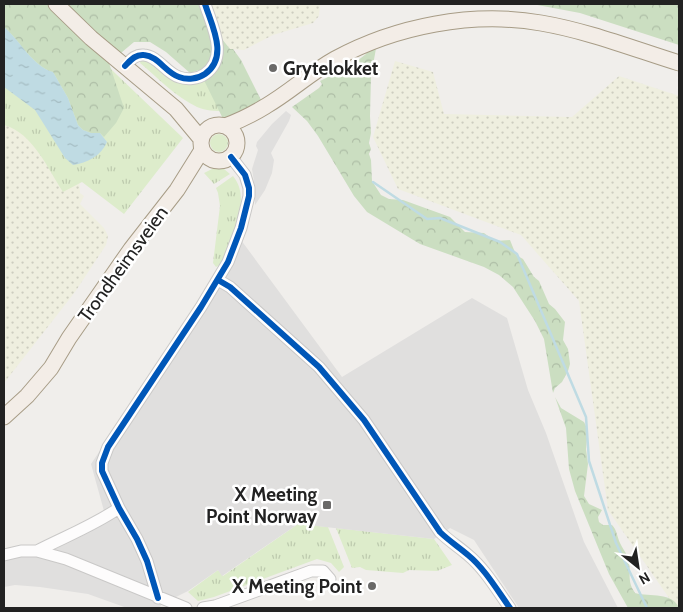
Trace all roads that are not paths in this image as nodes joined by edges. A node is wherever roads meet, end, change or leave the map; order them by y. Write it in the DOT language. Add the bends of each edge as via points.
graph roads {
  1 [pos="56,4"];
  2 [pos="205,4"];
  3 [pos="679,63"];
  4 [pos="125,66"];
  5 [pos="267,106"];
  6 [pos="176,109"];
  7 [pos="219,126"];
  8 [pos="236,140"];
  9 [pos="205,150"];
  10 [pos="231,157"];
  11 [pos="218,280"];
  12 [pos="69,338"];
  13 [pos="4,406"];
  14 [pos="4,417"];
  15 [pos="118,508"];
  16 [pos="37,551"];
  17 [pos="4,555"];
  18 [pos="330,579"];
  19 [pos="158,598"];
  20 [pos="186,608"];
  21 [pos="203,608"];
  22 [pos="510,608"];
  1 -- 4 [label="main road"];
  2 -- 4 [label="street" via="218,53 207,73 197,78 180,78 152,58 141,55"];
  3 -- 5 [label="main road" via="551,25 516,20 474,20 418,28 364,45 322,67"];
  4 -- 6 [label="main road"];
  5 -- 7 [label="main road"];
  5 -- 8 [label="main road"];
  6 -- 7 [label="main road"];
  6 -- 9 [label="main road"];
  7 -- 8 [label="main road" via="232,130"];
  7 -- 9 [label="main road" via="205,131"];
  8 -- 10 [label="main road" via="236,149"];
  9 -- 10 [label="main road" via="220,161"];
  9 -- 12 [label="main road, Trondheimsveien"];
  10 -- 11 [label="street" via="245,175 249,188 241,228"];
  11 -- 15 [label="street" via="108,447 102,471"];
  11 -- 22 [label="street" via="230,287 319,367 364,420 440,532 484,572"];
  12 -- 13 [label="main road, Trondheimsveien"];
  12 -- 14 [label="main road, Trondheimsveien" via="51,368"];
  15 -- 16 [label="street" via="71,536"];
  15 -- 19 [label="street" via="147,561"];
  16 -- 17 [label="street"];
  16 -- 19 [label="street" via="66,559"];
  18 -- 21 [label="street" via="323,571 311,571"];
  19 -- 20 [label="street"];
}
